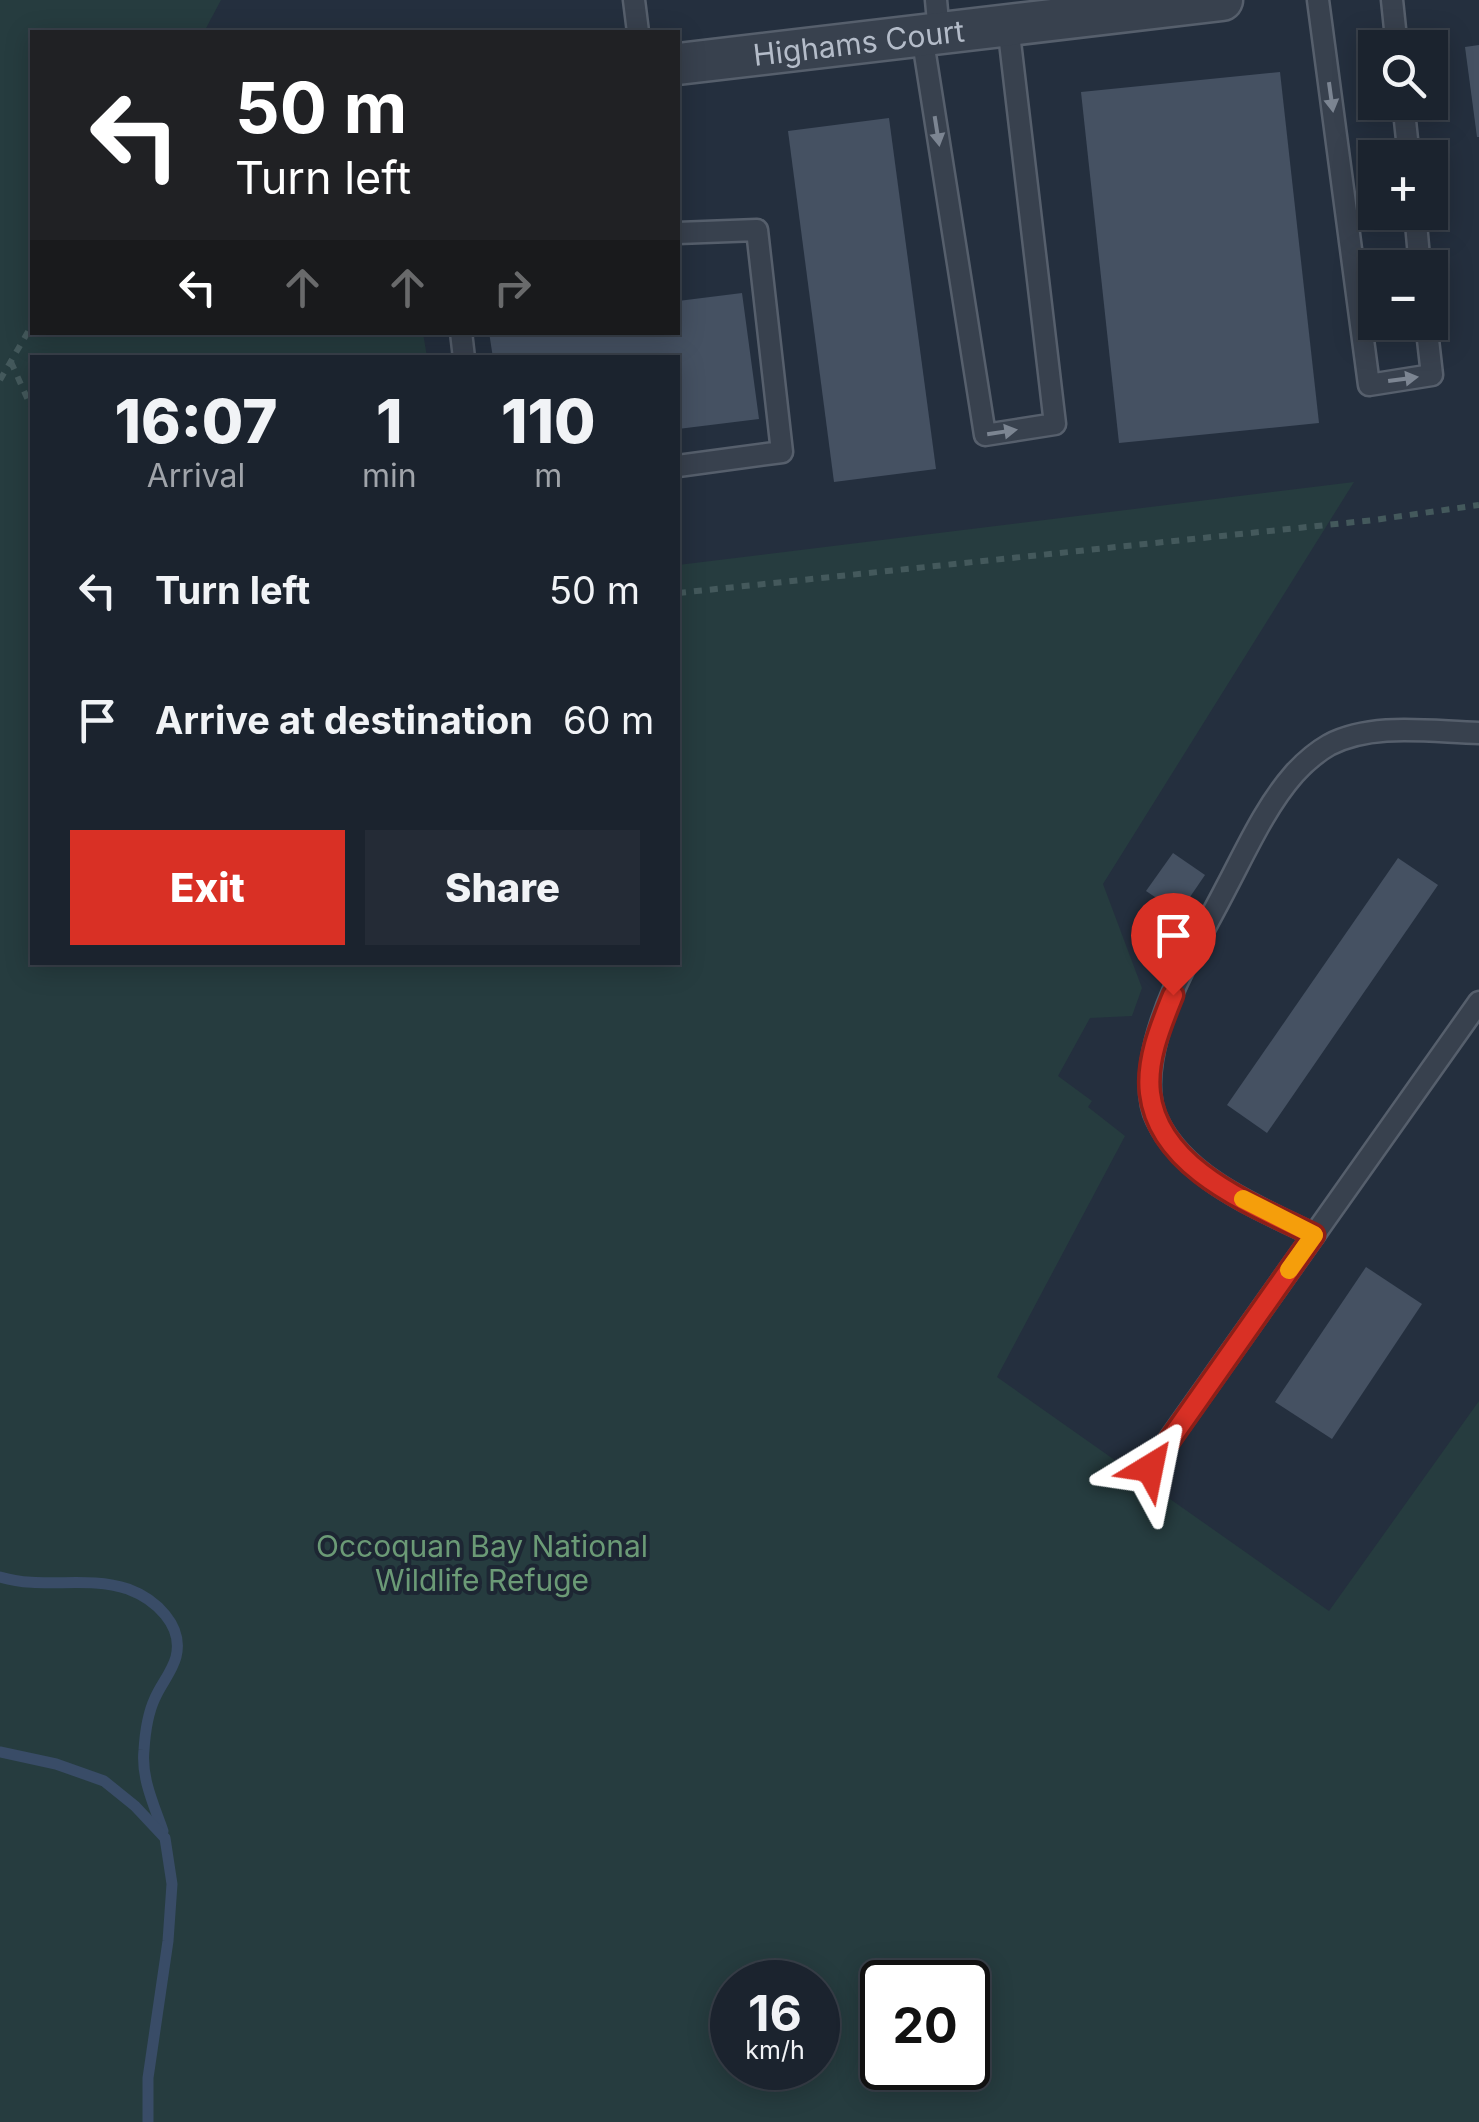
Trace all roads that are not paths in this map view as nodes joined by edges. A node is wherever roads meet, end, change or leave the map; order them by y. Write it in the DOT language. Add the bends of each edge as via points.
graph roads {
  1 [pos="634,0"];
  2 [pos="1222,0"];
  3 [pos="1318,0"];
  4 [pos="1392,0"];
  5 [pos="1136,5"];
  6 [pos="932,23"];
  7 [pos="1008,25"];
  8 [pos="638,30"];
  9 [pos="1396,30"];
  10 [pos="680,64"];
  11 [pos="680,233"];
  12 [pos="1358,301"];
  13 [pos="1363,340"];
  14 [pos="1428,340"];
  15 [pos="680,466"];
  16 [pos="1479,734"];
  17 [pos="1479,1002"];
  18 [pos="1314,1235"];
  19 [pos="1150,1468"];
  1 -- 8 [label="lane"];
  2 -- 5 [label="street, Highams Court"];
  3 -- 12 [label="lane, one-way"];
  4 -- 9 [label="lane"];
  5 -- 7 [label="street, Highams Court"];
  6 -- 7 [label="street, Highams Court"];
  6 -- 7 [label="lane, one-way" via="984,435 1055,424"];
  6 -- 10 [label="street, Highams Court"];
  11 -- 15 [label="lane" via="757,230 782,452"];
  13 -- 14 [label="lane, one-way" via="1369,384 1432,375"];
  16 -- 18 [label="lane" via="1351,735 1310,758 1257,830 1163,1020 1149,1090 1170,1143 1198,1170"];
  17 -- 18 [label="lane"];
  18 -- 19 [label="lane"];
}
